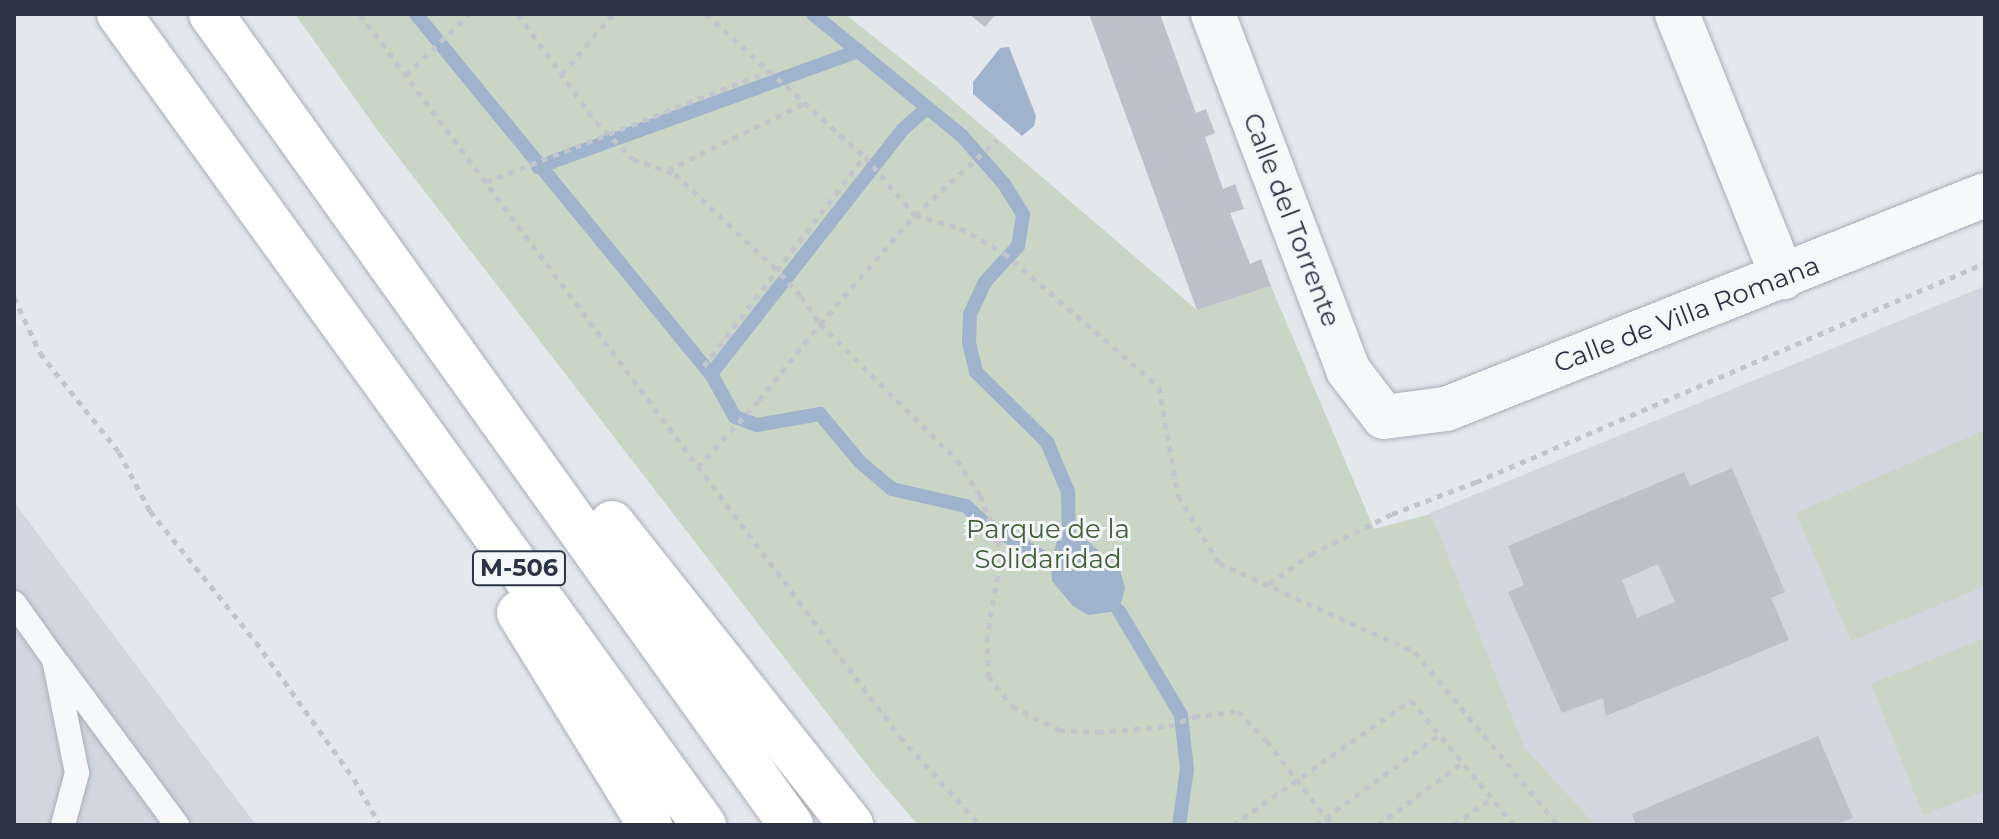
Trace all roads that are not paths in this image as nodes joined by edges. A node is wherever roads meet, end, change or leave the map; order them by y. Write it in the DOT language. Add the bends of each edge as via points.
graph roads {
  1 [pos="119,14"];
  2 [pos="211,14"];
  3 [pos="1213,14"];
  4 [pos="1677,14"];
  5 [pos="1985,195"];
  6 [pos="1783,278"];
  7 [pos="334,311"];
  8 [pos="480,386"];
  9 [pos="1384,417"];
  10 [pos="14,603"];
  11 [pos="54,659"];
  12 [pos="63,825"];
  13 [pos="177,825"];
  14 [pos="650,825"];
  15 [pos="704,825"];
  16 [pos="791,825"];
  17 [pos="851,825"];
  1 -- 7 [label="highway, M-506"];
  2 -- 8 [label="highway, M-506"];
  3 -- 9 [label="street, Calle del Torrente" via="1348,370"];
  4 -- 6 [label="street"];
  5 -- 6 [label="street, Calle de Villa Romana"];
  6 -- 9 [label="street, Calle de Villa Romana" via="1446,409"];
  7 -- 14 [label="highway"];
  7 -- 15 [label="highway, M-506"];
  8 -- 16 [label="highway, M-506"];
  8 -- 17 [label="highway" via="513,394"];
  10 -- 11 [label="lane"];
  11 -- 12 [label="lane" via="77,773"];
  11 -- 13 [label="lane"];
}
